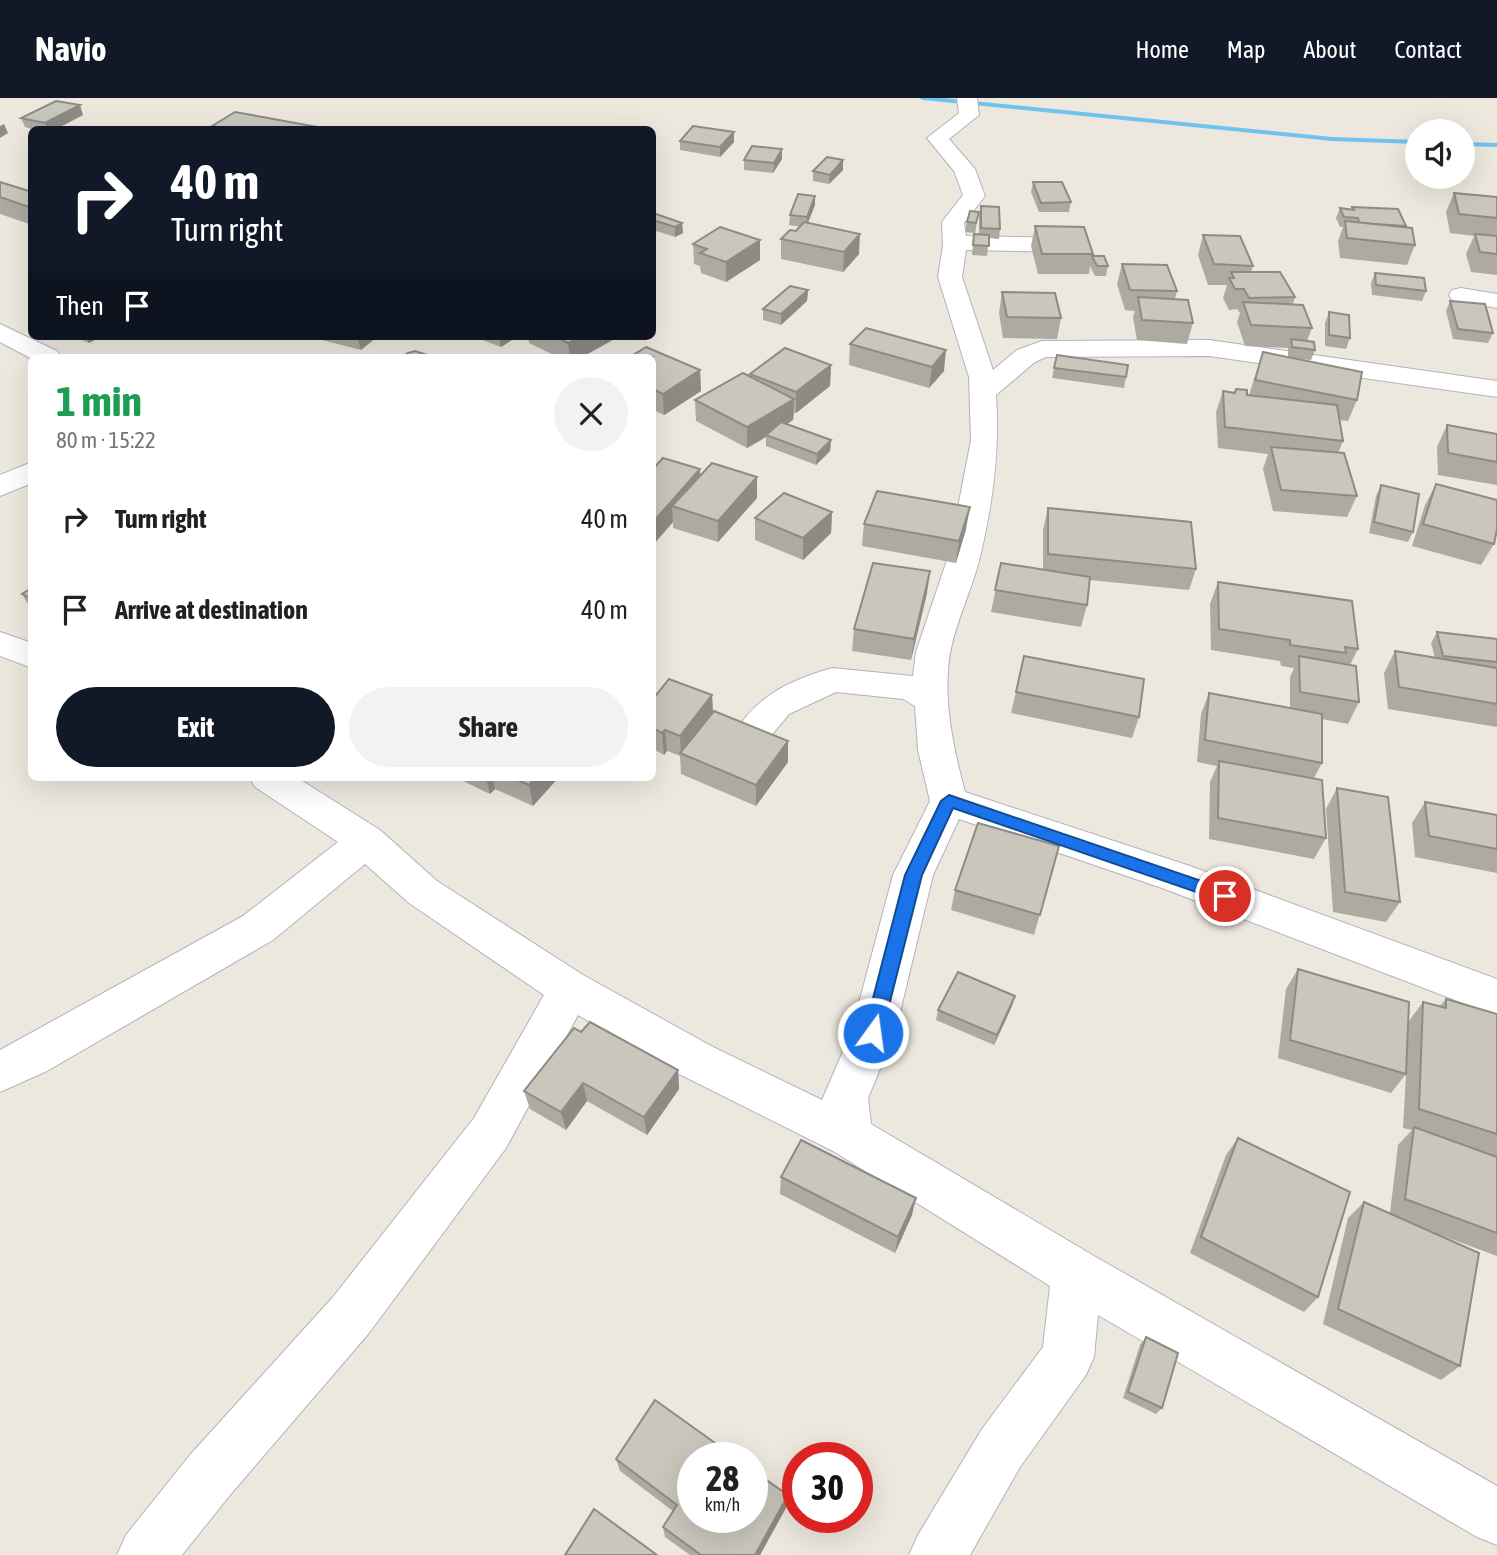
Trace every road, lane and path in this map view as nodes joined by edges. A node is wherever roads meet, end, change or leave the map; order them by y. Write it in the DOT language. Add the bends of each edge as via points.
graph roads {
  1 [pos="967,98"];
  2 [pos="955,245"];
  3 [pos="1078,245"];
  4 [pos="1461,295"];
  5 [pos="1497,301"];
  6 [pos="0,332"];
  7 [pos="42,354"];
  8 [pos="1497,389"];
  9 [pos="983,392"];
  10 [pos="28,473"];
  11 [pos="0,487"];
  12 [pos="0,643"];
  13 [pos="28,655"];
  14 [pos="933,701"];
  15 [pos="753,733"];
  16 [pos="274,781"];
  17 [pos="949,801"];
  18 [pos="366,841"];
  19 [pos="568,988"];
  20 [pos="1497,998"];
  21 [pos="0,1072"];
  22 [pos="849,1136"];
  23 [pos="1076,1274"];
  24 [pos="1497,1517"];
  25 [pos="146,1555"];
  26 [pos="938,1555"];
  1 -- 2 [label="street" via="969,115 937,138 964,169 974,195 953,222"];
  2 -- 3 [label="street"];
  2 -- 9 [label="street" via="950,277"];
  4 -- 5 [label="street"];
  6 -- 7 [label="street"];
  8 -- 9 [label="street" via="1209,348 1070,348 1042,349 1026,356"];
  9 -- 14 [label="street" via="985,440 965,554 933,652"];
  10 -- 11 [label="street"];
  12 -- 13 [label="street"];
  14 -- 15 [label="street" via="911,688 832,680 776,705"];
  14 -- 17 [label="street" via="936,750"];
  16 -- 18 [label="street"];
  17 -- 20 [label="street" via="1176,877"];
  17 -- 22 [label="street" via="913,875 873,1033 845,1098"];
  18 -- 19 [label="street" via="423,892"];
  18 -- 21 [label="street" via="258,928"];
  19 -- 22 [label="street" via="697,1061"];
  19 -- 25 [label="street" via="490,1133 351,1315"];
  22 -- 23 [label="street"];
  23 -- 24 [label="street"];
  23 -- 26 [label="street" via="1068,1357 1001,1448"];
}
